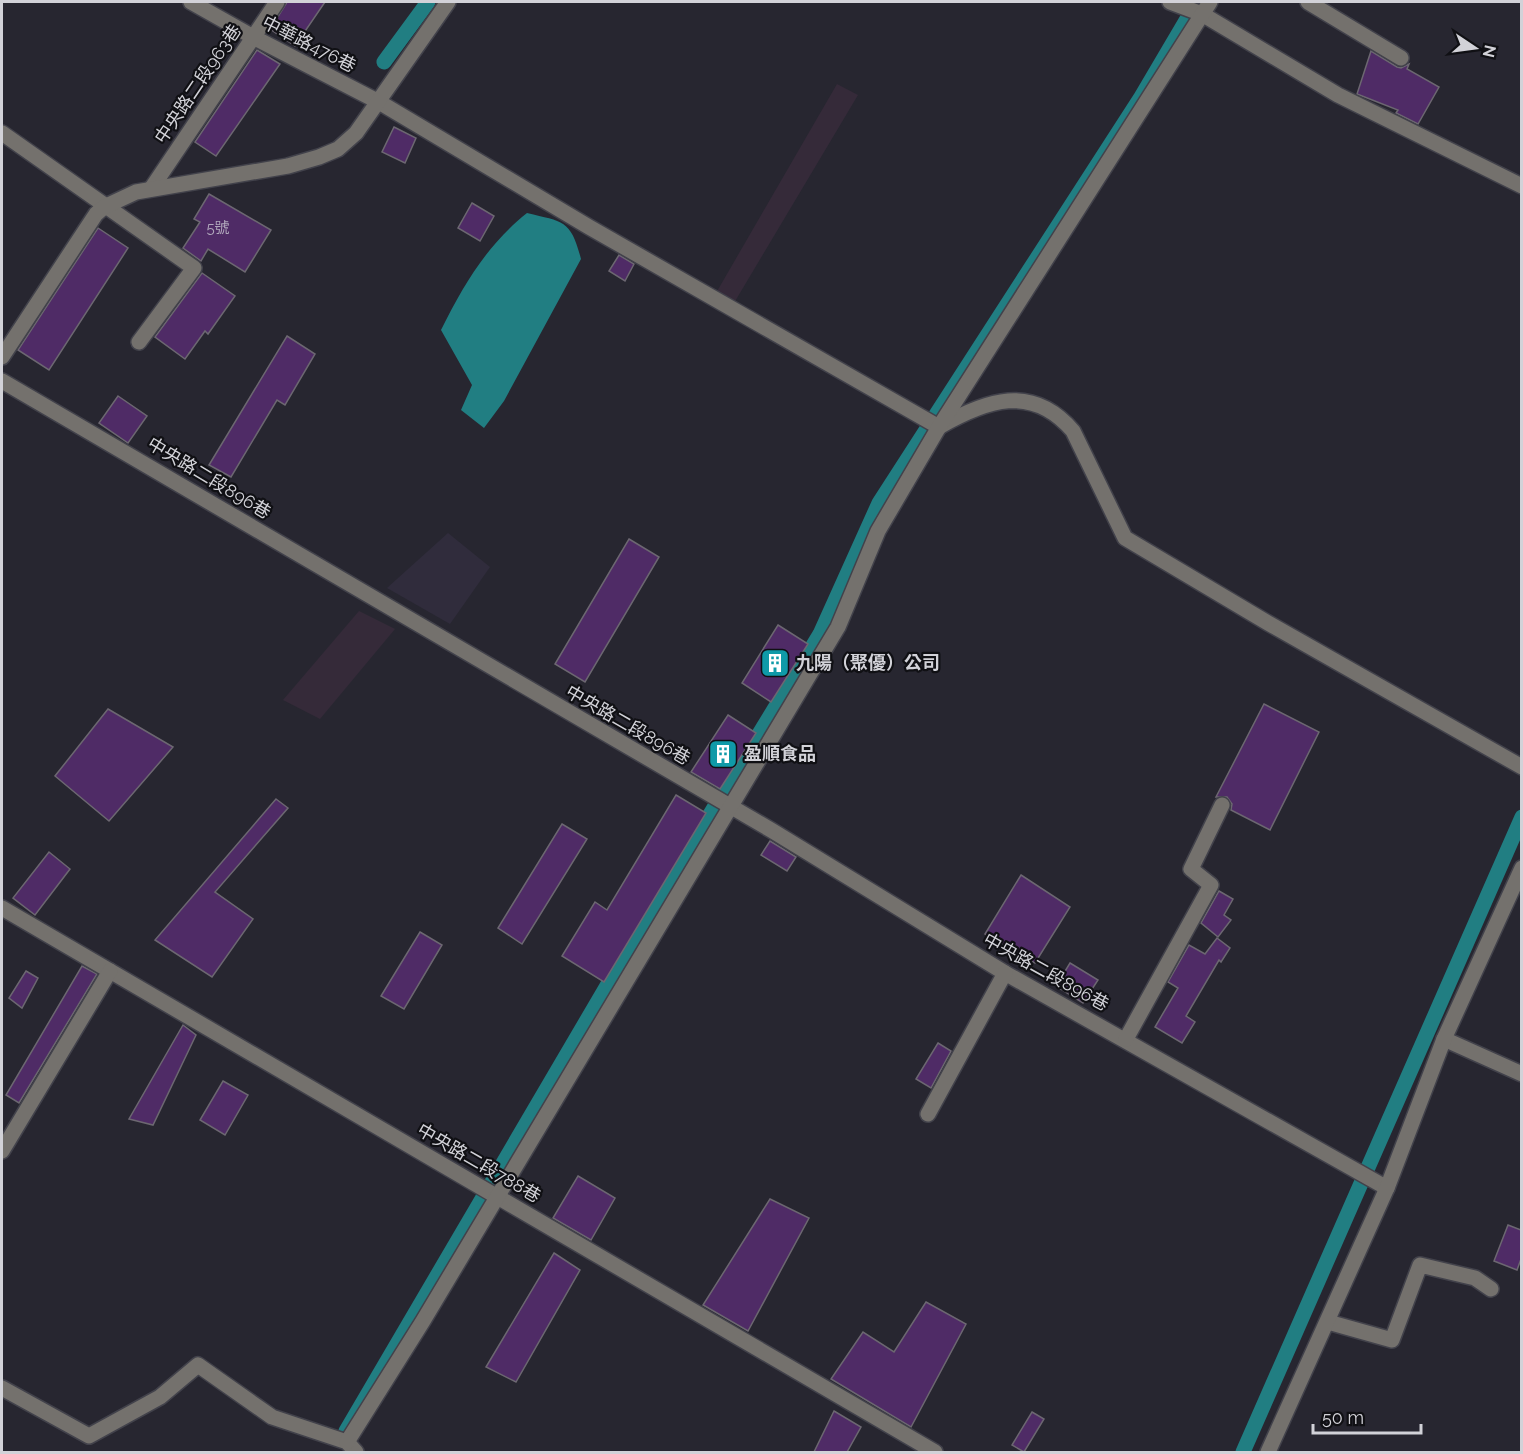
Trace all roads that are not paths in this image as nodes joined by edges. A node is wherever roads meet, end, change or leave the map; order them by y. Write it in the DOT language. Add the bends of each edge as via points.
graph roads {
  1 [pos="191,2"];
  2 [pos="277,2"];
  3 [pos="448,2"];
  4 [pos="1170,2"];
  5 [pos="1308,2"];
  6 [pos="1206,8"];
  7 [pos="253,37"];
  8 [pos="1401,58"];
  9 [pos="379,102"];
  10 [pos="2,133"];
  11 [pos="1521,186"];
  12 [pos="151,189"];
  13 [pos="104,207"];
  14 [pos="140,342"];
  15 [pos="2,357"];
  16 [pos="2,381"];
  17 [pos="939,427"];
  18 [pos="1521,767"];
  19 [pos="1222,805"];
  20 [pos="731,807"];
  21 [pos="1521,868"];
  22 [pos="2,908"];
  23 [pos="110,971"];
  24 [pos="1005,973"];
  25 [pos="1126,1039"];
  26 [pos="1444,1039"];
  27 [pos="1521,1074"];
  28 [pos="928,1114"];
  29 [pos="2,1151"];
  30 [pos="1387,1188"];
  31 [pos="496,1196"];
  32 [pos="1491,1289"];
  33 [pos="1328,1322"];
  34 [pos="2,1388"];
  35 [pos="352,1447"];
  36 [pos="916,1448"];
  37 [pos="935,1452"];
  38 [pos="1268,1452"];
  1 -- 7 [label="street, 中華路476巷"];
  2 -- 7 [label="street, 中央路二段963巷"];
  3 -- 9 [label="street"];
  4 -- 6 [label="street"];
  5 -- 8 [label="street"];
  6 -- 11 [label="street" via="1338,95"];
  6 -- 17 [label="street"];
  7 -- 9 [label="street, 中華路476巷"];
  7 -- 12 [label="street, 中央路二段963巷"];
  9 -- 12 [label="street" via="356,133 338,149 319,157 288,166"];
  9 -- 17 [label="street, 中華路476巷"];
  10 -- 13 [label="street"];
  12 -- 13 [label="street"];
  13 -- 14 [label="street" via="194,268"];
  13 -- 15 [label="street"];
  16 -- 20 [label="street, 中央路二段896巷"];
  17 -- 18 [label="street" via="987,403 1022,401 1044,406 1073,430 1125,537"];
  17 -- 20 [label="street" via="878,531 838,627"];
  19 -- 25 [label="street" via="1191,869 1211,885"];
  20 -- 24 [label="street, 中央路二段896巷"];
  20 -- 31 [label="street"];
  21 -- 26 [label="street"];
  22 -- 23 [label="street, 中央路二段788巷"];
  23 -- 29 [label="street"];
  23 -- 31 [label="street, 中央路二段788巷"];
  24 -- 25 [label="street, 中央路二段896巷"];
  24 -- 28 [label="street"];
  25 -- 30 [label="street, 中央路二段896巷"];
  26 -- 27 [label="street"];
  26 -- 30 [label="street"];
  30 -- 33 [label="street"];
  31 -- 35 [label="street"];
  31 -- 36 [label="street, 中央路二段788巷"];
  32 -- 33 [label="street" via="1475,1278 1420,1265 1392,1340"];
  33 -- 38 [label="street"];
  34 -- 35 [label="street" via="89,1436 160,1398 198,1365 272,1417"];
  36 -- 37 [label="street, 中央路二段788巷"];
}
